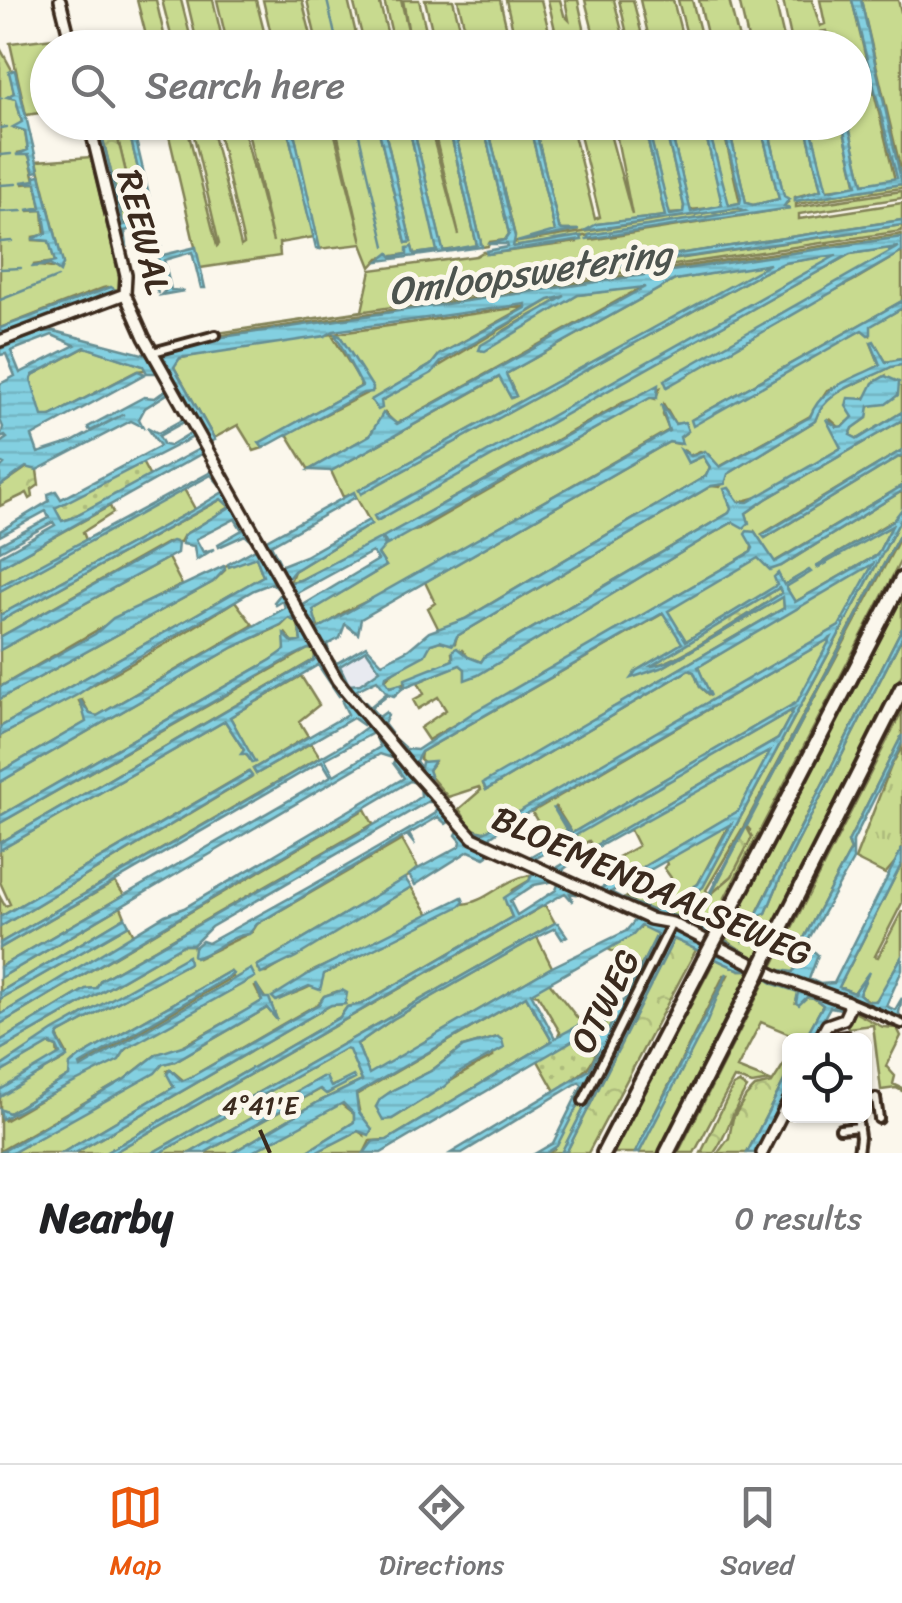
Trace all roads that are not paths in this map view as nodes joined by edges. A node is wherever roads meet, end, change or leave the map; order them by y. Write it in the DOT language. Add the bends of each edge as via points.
graph roads {
  1 [pos="60,0"];
  2 [pos="68,30"];
  3 [pos="93,140"];
  4 [pos="125,294"];
  5 [pos="216,336"];
  6 [pos="0,342"];
  7 [pos="156,356"];
  8 [pos="902,580"];
  9 [pos="902,688"];
  10 [pos="677,926"];
  11 [pos="849,1005"];
  12 [pos="902,1024"];
  13 [pos="823,1033"];
  14 [pos="872,1099"];
  15 [pos="583,1101"];
  16 [pos="782,1119"];
  17 [pos="879,1120"];
  18 [pos="858,1123"];
  19 [pos="858,1126"];
  20 [pos="840,1130"];
  21 [pos="602,1153"];
  22 [pos="667,1153"];
  23 [pos="762,1153"];
  24 [pos="858,1153"];
  1 -- 2 [label="street"];
  3 -- 4 [label="street, REEWAL"];
  4 -- 6 [label="street"];
  4 -- 7 [label="street, REEWAL"];
  5 -- 7 [label="street"];
  7 -- 10 [label="street, BLOEMENDAALSEWEG" via="345,692 464,830 531,866"];
  8 -- 21 [label="highway, bridge"];
  9 -- 22 [label="highway"];
  10 -- 11 [label="street, BLOEMENDAALSEWEG" via="778,978"];
  10 -- 15 [label="street, OTWEG"];
  11 -- 12 [label="street, BLOEMENDAALSEWEG"];
  11 -- 13 [label="street" via="844,1019"];
  14 -- 17 [label="street"];
  16 -- 23 [label="street"];
  18 -- 19 [label="street"];
  19 -- 20 [label="street"];
  19 -- 24 [label="street"];
}
